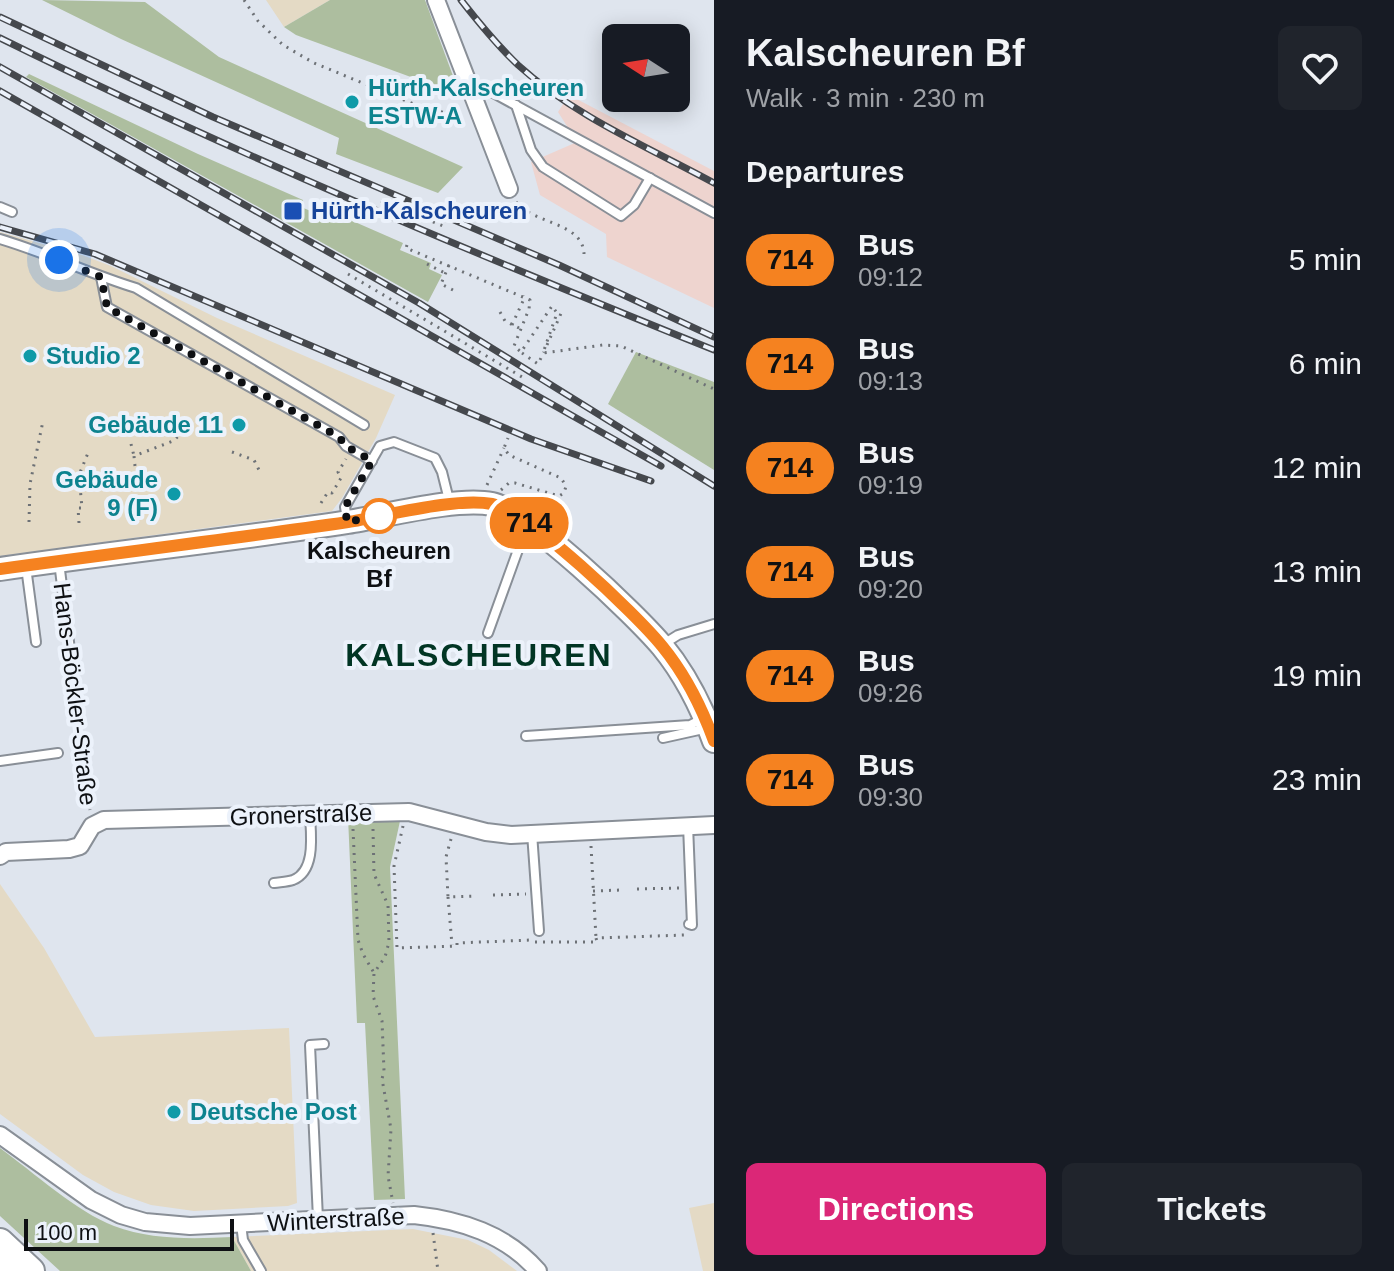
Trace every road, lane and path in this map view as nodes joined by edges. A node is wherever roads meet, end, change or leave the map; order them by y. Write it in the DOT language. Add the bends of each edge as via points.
graph roads {
  1 [pos="244,0"];
  2 [pos="436,0"];
  3 [pos="472,92"];
  4 [pos="516,104"];
  5 [pos="650,178"];
  6 [pos="509,189"];
  7 [pos="381,201"];
  8 [pos="0,207"];
  9 [pos="12,212"];
  10 [pos="714,213"];
  11 [pos="443,226"];
  12 [pos="0,239"];
  13 [pos="407,245"];
  14 [pos="584,254"];
  15 [pos="427,264"];
  16 [pos="449,265"];
  17 [pos="445,273"];
  18 [pos="348,274"];
  19 [pos="101,277"];
  20 [pos="453,290"];
  21 [pos="523,295"];
  22 [pos="563,309"];
  23 [pos="500,312"];
  24 [pos="512,325"];
  25 [pos="521,329"];
  26 [pos="521,352"];
  27 [pos="543,353"];
  28 [pos="522,377"];
  29 [pos="714,389"];
  30 [pos="43,421"];
  31 [pos="364,425"];
  32 [pos="183,432"];
  33 [pos="508,438"];
  34 [pos="131,444"];
  35 [pos="504,448"];
  36 [pos="352,450"];
  37 [pos="232,452"];
  38 [pos="88,453"];
  39 [pos="134,456"];
  40 [pos="372,461"];
  41 [pos="135,466"];
  42 [pos="259,470"];
  43 [pos="490,480"];
  44 [pos="321,503"];
  45 [pos="453,504"];
  46 [pos="493,504"];
  47 [pos="29,522"];
  48 [pos="347,522"];
  49 [pos="528,522"];
  50 [pos="79,523"];
  51 [pos="59,561"];
  52 [pos="26,565"];
  53 [pos="0,569"];
  54 [pos="714,624"];
  55 [pos="488,633"];
  56 [pos="36,642"];
  57 [pos="662,646"];
  58 [pos="79,722"];
  59 [pos="709,729"];
  60 [pos="526,736"];
  61 [pos="663,738"];
  62 [pos="58,753"];
  63 [pos="0,761"];
  64 [pos="409,812"];
  65 [pos="372,813"];
  66 [pos="352,814"];
  67 [pos="310,815"];
  68 [pos="455,824"];
  69 [pos="688,825"];
  70 [pos="714,825"];
  71 [pos="92,826"];
  72 [pos="590,830"];
  73 [pos="532,832"];
  74 [pos="0,856"];
  75 [pos="274,883"];
  76 [pos="690,887"];
  77 [pos="637,889"];
  78 [pos="621,890"];
  79 [pos="593,891"];
  80 [pos="536,893"];
  81 [pos="493,895"];
  82 [pos="477,896"];
  83 [pos="448,897"];
  84 [pos="689,924"];
  85 [pos="537,935"];
  86 [pos="596,938"];
  87 [pos="452,947"];
  88 [pos="374,973"];
  89 [pos="324,1044"];
  90 [pos="0,1135"];
  91 [pos="394,1216"];
  92 [pos="431,1217"];
  93 [pos="318,1220"];
  94 [pos="241,1224"];
  95 [pos="0,1242"];
  96 [pos="31,1271"];
  97 [pos="261,1271"];
  98 [pos="438,1271"];
  99 [pos="538,1271"];
  1 -- 3 [label="path" via="283,45 412,103 447,113"];
  2 -- 3 [label="street"];
  3 -- 4 [label="lane" via="486,89"];
  3 -- 6 [label="street"];
  4 -- 5 [label="lane"];
  4 -- 5 [label="lane" via="531,150 543,167 621,216"];
  5 -- 10 [label="lane"];
  6 -- 14 [label="path" via="529,215 575,234 584,243"];
  7 -- 11 [label="path"];
  8 -- 9 [label="lane"];
  12 -- 19 [label="lane"];
  13 -- 16 [label="path"];
  15 -- 17 [label="path"];
  16 -- 17 [label="path"];
  16 -- 21 [label="path"];
  17 -- 20 [label="path" via="441,284"];
  18 -- 28 [label="path"];
  19 -- 31 [label="lane" via="136,288"];
  19 -- 36 [label="lane" via="107,307 339,437"];
  21 -- 24 [label="path"];
  21 -- 25 [label="path" via="531,303"];
  22 -- 27 [label="path"];
  23 -- 24 [label="path"];
  24 -- 25 [label="path"];
  25 -- 26 [label="path" via="514,346"];
  26 -- 27 [label="path" via="538,364"];
  26 -- 27 [label="path" via="552,306 557,313"];
  27 -- 29 [label="path" via="621,346"];
  30 -- 47 [label="path" via="30,484"];
  32 -- 39 [label="path"];
  33 -- 35 [label="path"];
  34 -- 39 [label="path"];
  35 -- 43 [label="path"];
  35 -- 46 [label="path" via="515,460 561,478 566,486 564,493 554,496 509,483"];
  36 -- 40 [label="lane"];
  36 -- 44 [label="path" via="338,472 341,478"];
  37 -- 42 [label="path" via="254,460"];
  38 -- 50 [label="path" via="79,475"];
  39 -- 41 [label="path"];
  40 -- 45 [label="lane" via="380,446 394,442 435,458"];
  40 -- 48 [label="lane" via="345,507"];
  45 -- 46 [label="street, Hans-Böckler-Straße"];
  45 -- 48 [label="street, Hans-Böckler-Straße"];
  46 -- 49 [label="street"];
  48 -- 51 [label="street, Hans-Böckler-Straße"];
  49 -- 55 [label="lane"];
  49 -- 57 [label="street"];
  51 -- 52 [label="street, Hans-Böckler-Straße"];
  51 -- 58 [label="lane, Hans-Böckler-Straße"];
  52 -- 53 [label="street, Hans-Böckler-Straße"];
  52 -- 56 [label="lane"];
  54 -- 57 [label="lane"];
  57 -- 59 [label="street"];
  58 -- 71 [label="path, Hans-Böckler-Straße"];
  59 -- 60 [label="lane" via="690,725"];
  59 -- 61 [label="lane"];
  62 -- 63 [label="lane"];
  64 -- 65 [label="street, Gronerstraße"];
  64 -- 68 [label="street, Gronerstraße"];
  64 -- 87 [label="path" via="394,866 397,948"];
  65 -- 66 [label="street, Gronerstraße"];
  65 -- 88 [label="path" via="374,874 388,905 389,942"];
  66 -- 67 [label="street, Gronerstraße"];
  66 -- 88 [label="path" via="358,940"];
  67 -- 71 [label="street, Gronerstraße" via="104,820"];
  67 -- 75 [label="lane" via="308,864 294,880"];
  68 -- 73 [label="street, Gronerstraße" via="511,835"];
  68 -- 83 [label="path" via="446,857"];
  69 -- 70 [label="street, Gronerstraße"];
  69 -- 72 [label="street, Gronerstraße"];
  69 -- 76 [label="lane"];
  71 -- 74 [label="street" via="80,846"];
  72 -- 73 [label="street, Gronerstraße"];
  72 -- 79 [label="path"];
  73 -- 80 [label="lane"];
  76 -- 77 [label="path"];
  76 -- 84 [label="lane"];
  78 -- 79 [label="path"];
  79 -- 86 [label="path"];
  80 -- 81 [label="path"];
  80 -- 85 [label="lane"];
  82 -- 83 [label="path"];
  83 -- 87 [label="path"];
  84 -- 86 [label="path" via="689,935"];
  85 -- 86 [label="path" via="535,944 597,942"];
  85 -- 87 [label="path"];
  88 -- 91 [label="path" via="391,1129 388,1166"];
  89 -- 93 [label="lane" via="310,1045"];
  90 -- 94 [label="street, Winterstraße" via="91,1200 121,1215 161,1224"];
  91 -- 92 [label="street, Winterstraße"];
  91 -- 93 [label="street, Winterstraße"];
  92 -- 98 [label="path"];
  92 -- 99 [label="street, Winterstraße" via="497,1238"];
  93 -- 94 [label="street, Winterstraße"];
  94 -- 97 [label="lane" via="243,1240"];
  95 -- 96 [label="main road"];
}
